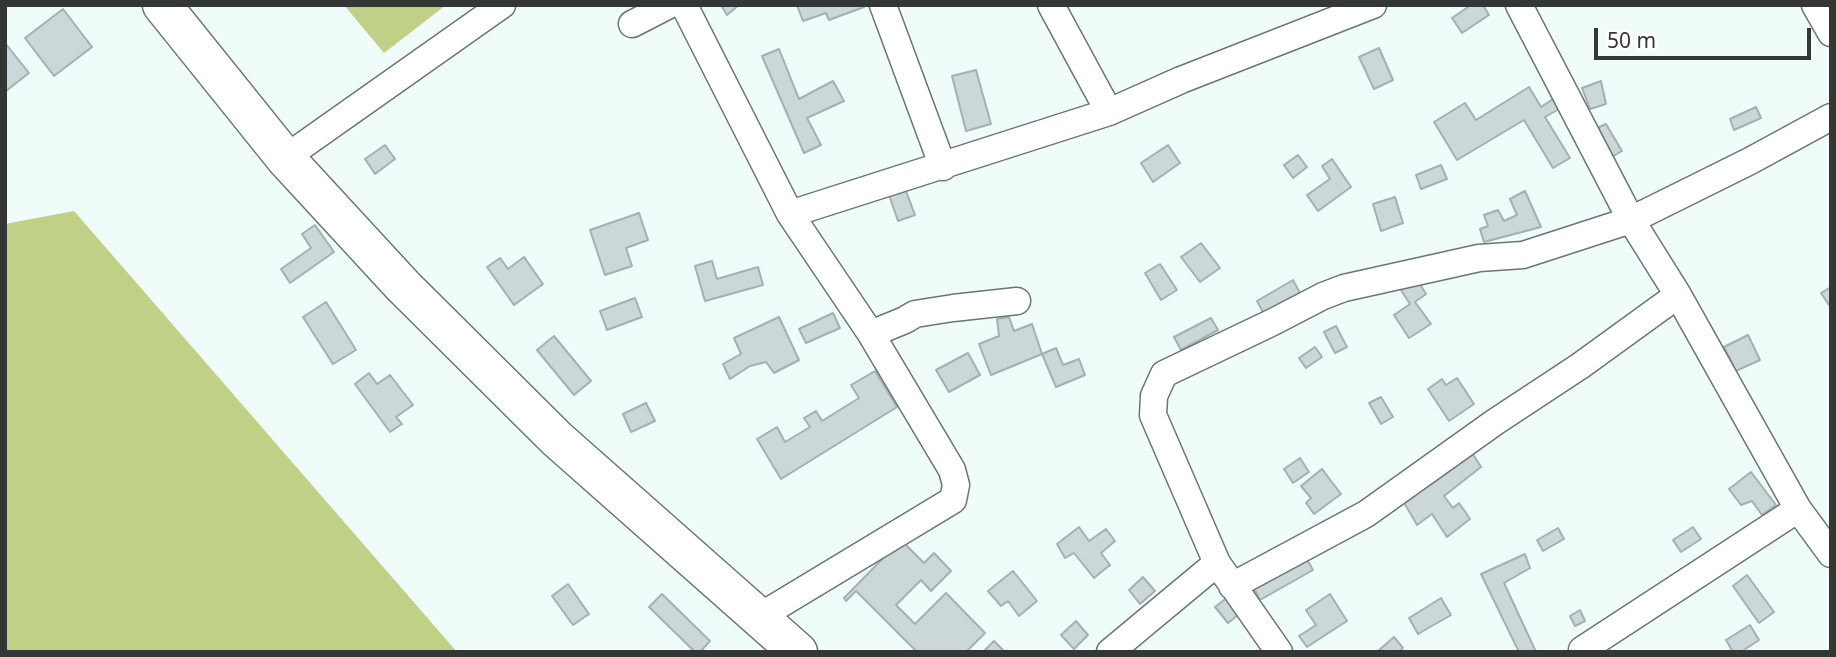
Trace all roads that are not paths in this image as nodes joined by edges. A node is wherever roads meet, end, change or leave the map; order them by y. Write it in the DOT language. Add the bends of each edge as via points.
graph roads {
  1 [pos="162,5"];
  2 [pos="669,5"];
  3 [pos="684,5"];
  4 [pos="883,5"];
  5 [pos="1051,5"];
  6 [pos="1519,5"];
  7 [pos="1815,5"];
  8 [pos="499,6"];
  9 [pos="1371,6"];
  10 [pos="632,24"];
  11 [pos="1831,33"];
  12 [pos="1109,112"];
  13 [pos="1831,117"];
  14 [pos="285,158"];
  15 [pos="943,167"];
  16 [pos="790,214"];
  17 [pos="1631,220"];
  18 [pos="1678,295"];
  19 [pos="1017,301"];
  20 [pos="871,334"];
  21 [pos="1798,509"];
  22 [pos="1831,554"];
  23 [pos="1217,563"];
  24 [pos="1233,586"];
  25 [pos="759,617"];
  26 [pos="1582,651"];
  27 [pos="797,652"];
  28 [pos="1110,652"];
  29 [pos="1279,652"];
  1 -- 14 [label="highway"];
  2 -- 10 [label="street"];
  3 -- 16 [label="street"];
  4 -- 15 [label="street"];
  5 -- 12 [label="street"];
  6 -- 17 [label="street"];
  7 -- 11 [label="street"];
  8 -- 14 [label="street"];
  9 -- 12 [label="street"];
  12 -- 15 [label="street"];
  13 -- 17 [label="street"];
  14 -- 25 [label="highway" via="403,286 557,439"];
  15 -- 16 [label="street"];
  16 -- 20 [label="street"];
  17 -- 18 [label="street"];
  17 -- 23 [label="street" via="1523,255 1479,258 1344,288 1164,374 1154,396 1153,415"];
  18 -- 21 [label="street"];
  18 -- 24 [label="street" via="1366,514"];
  19 -- 20 [label="street" via="915,314"];
  20 -- 25 [label="street" via="952,471 956,485 953,500"];
  21 -- 22 [label="street"];
  21 -- 26 [label="street"];
  23 -- 24 [label="street"];
  23 -- 28 [label="street"];
  24 -- 29 [label="street"];
  25 -- 27 [label="highway"];
}
